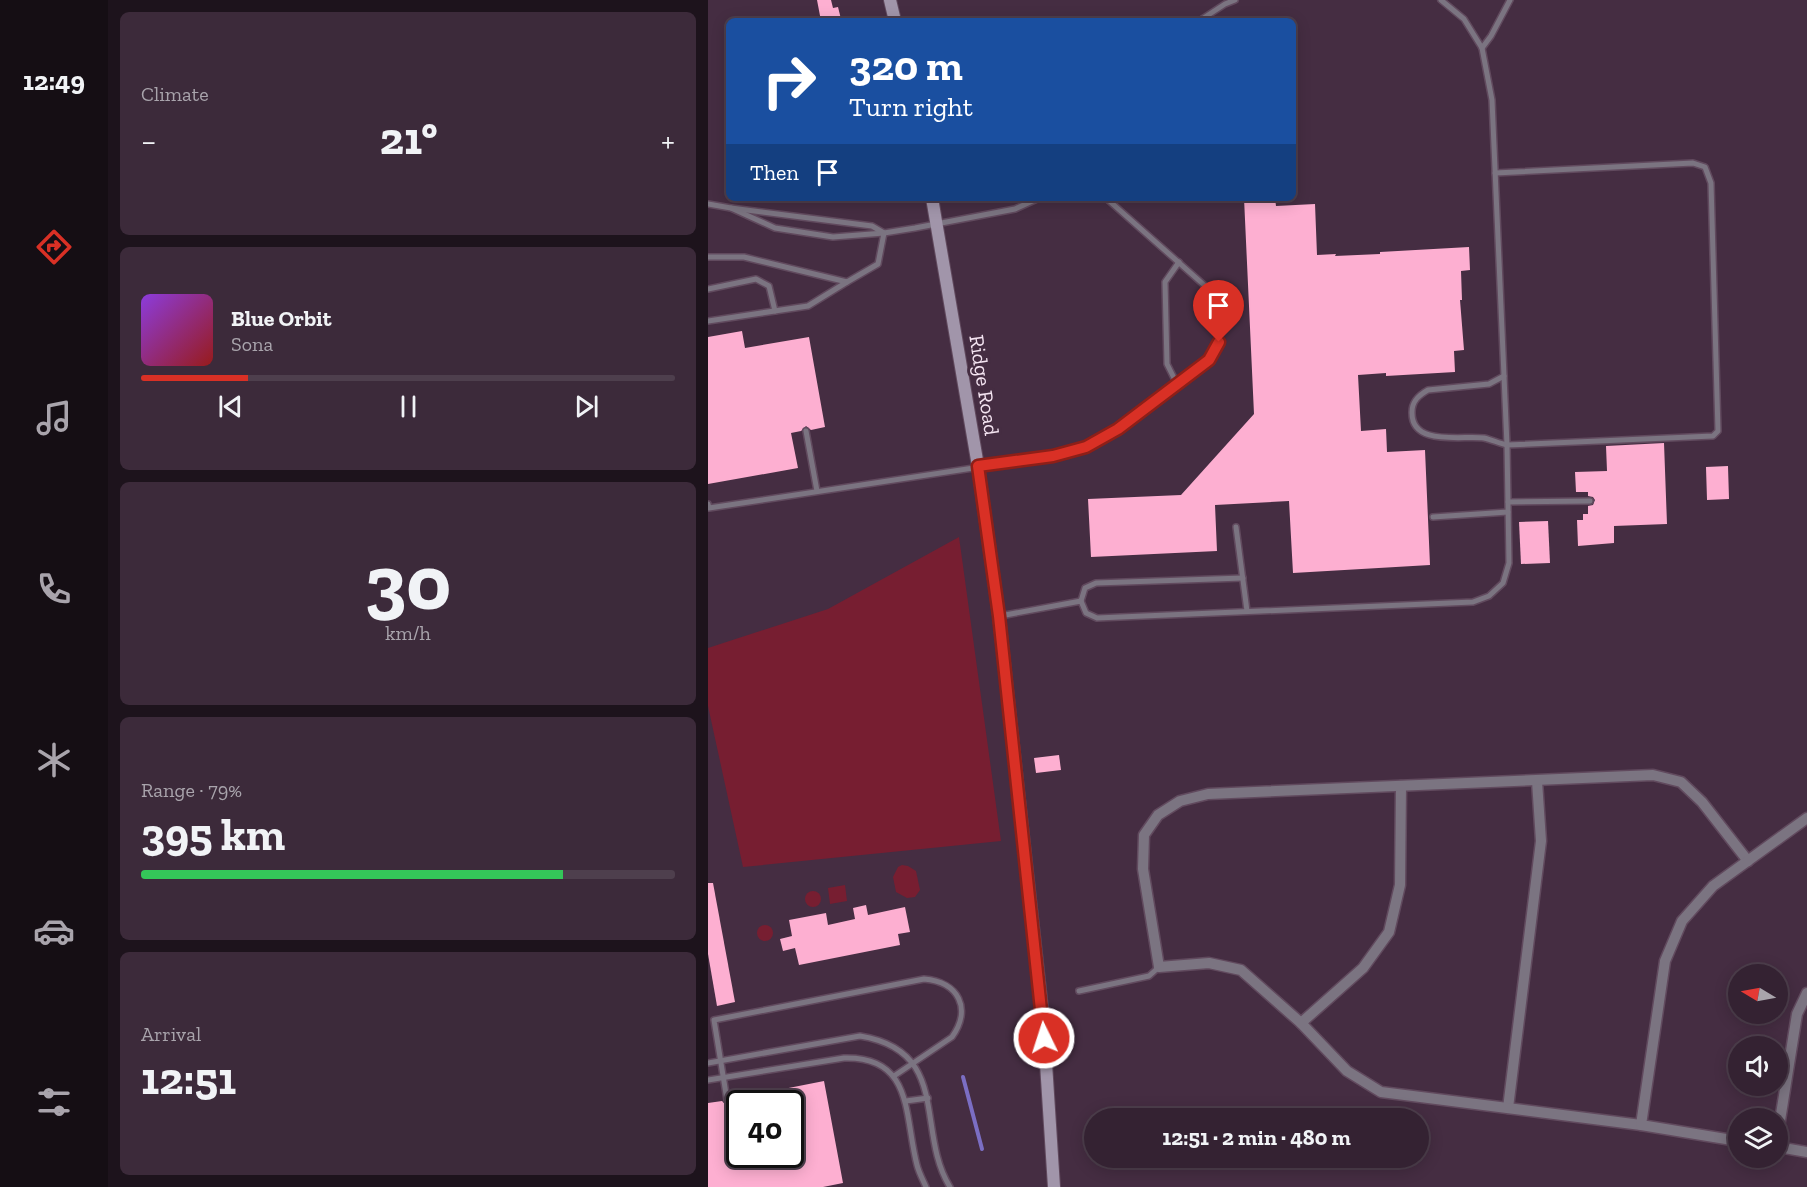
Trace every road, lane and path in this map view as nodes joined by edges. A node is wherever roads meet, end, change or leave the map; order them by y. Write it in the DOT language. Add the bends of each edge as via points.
graph roads {
  1 [pos="890,0"];
  2 [pos="1235,0"];
  3 [pos="1441,0"];
  4 [pos="1510,0"];
  5 [pos="893,18"];
  6 [pos="1204,18"];
  7 [pos="1482,48"];
  8 [pos="1495,173"];
  9 [pos="933,201"];
  10 [pos="1032,201"];
  11 [pos="1109,201"];
  12 [pos="708,204"];
  13 [pos="731,208"];
  14 [pos="937,224"];
  15 [pos="884,233"];
  16 [pos="708,258"];
  17 [pos="1179,262"];
  18 [pos="848,282"];
  19 [pos="708,289"];
  20 [pos="775,311"];
  21 [pos="708,321"];
  22 [pos="1504,376"];
  23 [pos="1177,384"];
  24 [pos="806,430"];
  25 [pos="1507,445"];
  26 [pos="978,466"];
  27 [pos="817,491"];
  28 [pos="1590,501"];
  29 [pos="1508,502"];
  30 [pos="708,504"];
  31 [pos="1508,513"];
  32 [pos="1433,517"];
  33 [pos="1236,527"];
  34 [pos="1243,578"];
  35 [pos="1081,601"];
  36 [pos="1246,611"];
  37 [pos="999,616"];
  38 [pos="1537,781"];
  39 [pos="1401,786"];
  40 [pos="1807,818"];
  41 [pos="1748,861"];
  42 [pos="1159,967"];
  43 [pos="1079,991"];
  44 [pos="1807,993"];
  45 [pos="1301,1023"];
  46 [pos="720,1060"];
  47 [pos="708,1063"];
  48 [pos="913,1065"];
  49 [pos="894,1076"];
  50 [pos="723,1078"];
  51 [pos="708,1080"];
  52 [pos="726,1094"];
  53 [pos="928,1098"];
  54 [pos="906,1101"];
  55 [pos="1508,1108"];
  56 [pos="1782,1108"];
  57 [pos="1641,1125"];
  58 [pos="1728,1139"];
  59 [pos="1788,1149"];
  60 [pos="1807,1152"];
  61 [pos="926,1187"];
  62 [pos="950,1187"];
  63 [pos="1054,1187"];
  1 -- 5 [label="street"];
  2 -- 6 [label="lane"];
  3 -- 7 [label="lane" via="1464,19"];
  4 -- 7 [label="lane"];
  7 -- 8 [label="lane" via="1492,100"];
  8 -- 22 [label="lane"];
  8 -- 25 [label="lane" via="1693,163 1705,167 1711,183 1718,431 1713,436"];
  9 -- 14 [label="street, Ridge Road"];
  10 -- 14 [label="lane" via="1015,209"];
  11 -- 17 [label="lane"];
  12 -- 13 [label="lane"];
  13 -- 15 [label="lane" via="872,226"];
  13 -- 15 [label="lane" via="775,228 833,237"];
  14 -- 15 [label="lane"];
  14 -- 26 [label="street, Ridge Road"];
  15 -- 18 [label="lane" via="878,264"];
  16 -- 18 [label="lane" via="744,257"];
  17 -- 23 [label="lane" via="1165,282 1167,364"];
  17 -- 23 [label="lane" via="1212,292 1220,308 1219,342 1209,360"];
  18 -- 20 [label="lane" via="808,306"];
  19 -- 20 [label="lane" via="756,279 769,286"];
  20 -- 21 [label="lane"];
  22 -- 25 [label="lane"];
  22 -- 25 [label="lane" via="1489,384 1428,390 1415,400 1412,416 1419,430 1429,436 1483,438"];
  23 -- 26 [label="lane" via="1118,429 1086,447 1053,456"];
  24 -- 27 [label="lane"];
  25 -- 29 [label="lane"];
  26 -- 27 [label="lane"];
  26 -- 37 [label="street, Ridge Road"];
  27 -- 30 [label="lane" via="709,508"];
  28 -- 29 [label="lane"];
  29 -- 31 [label="lane"];
  31 -- 32 [label="lane"];
  31 -- 36 [label="lane" via="1509,563 1503,583 1489,596 1473,602"];
  33 -- 34 [label="lane"];
  34 -- 35 [label="lane" via="1096,583 1085,588"];
  34 -- 36 [label="lane"];
  35 -- 36 [label="lane" via="1086,613 1097,618"];
  35 -- 37 [label="lane"];
  37 -- 63 [label="street, Ridge Road" via="1043,1017"];
  38 -- 39 [label="street"];
  38 -- 41 [label="street" via="1653,775 1681,782 1702,802"];
  38 -- 55 [label="street" via="1541,841"];
  39 -- 42 [label="street" via="1208,794 1180,801 1158,815 1144,835 1143,869"];
  39 -- 45 [label="street" via="1400,885 1389,932 1363,968"];
  40 -- 41 [label="street"];
  41 -- 57 [label="street" via="1713,886 1682,921 1665,961"];
  42 -- 43 [label="lane" via="1149,976"];
  42 -- 45 [label="street" via="1209,963 1240,970"];
  44 -- 56 [label="street" via="1797,1014"];
  45 -- 55 [label="street" via="1347,1071 1381,1092"];
  46 -- 47 [label="lane"];
  46 -- 48 [label="lane" via="860,1036 891,1045"];
  46 -- 48 [label="lane" via="714,1020 935,980 957,994 962,1005 961,1017 952,1037"];
  46 -- 50 [label="lane"];
  48 -- 49 [label="lane"];
  48 -- 53 [label="lane"];
  49 -- 50 [label="lane" via="872,1060 858,1057"];
  49 -- 54 [label="lane"];
  50 -- 51 [label="lane"];
  50 -- 52 [label="lane"];
  53 -- 54 [label="lane"];
  53 -- 62 [label="lane" via="941,1169"];
  54 -- 61 [label="lane" via="917,1166"];
  55 -- 57 [label="street"];
  57 -- 58 [label="street"];
  59 -- 60 [label="street"];
}
